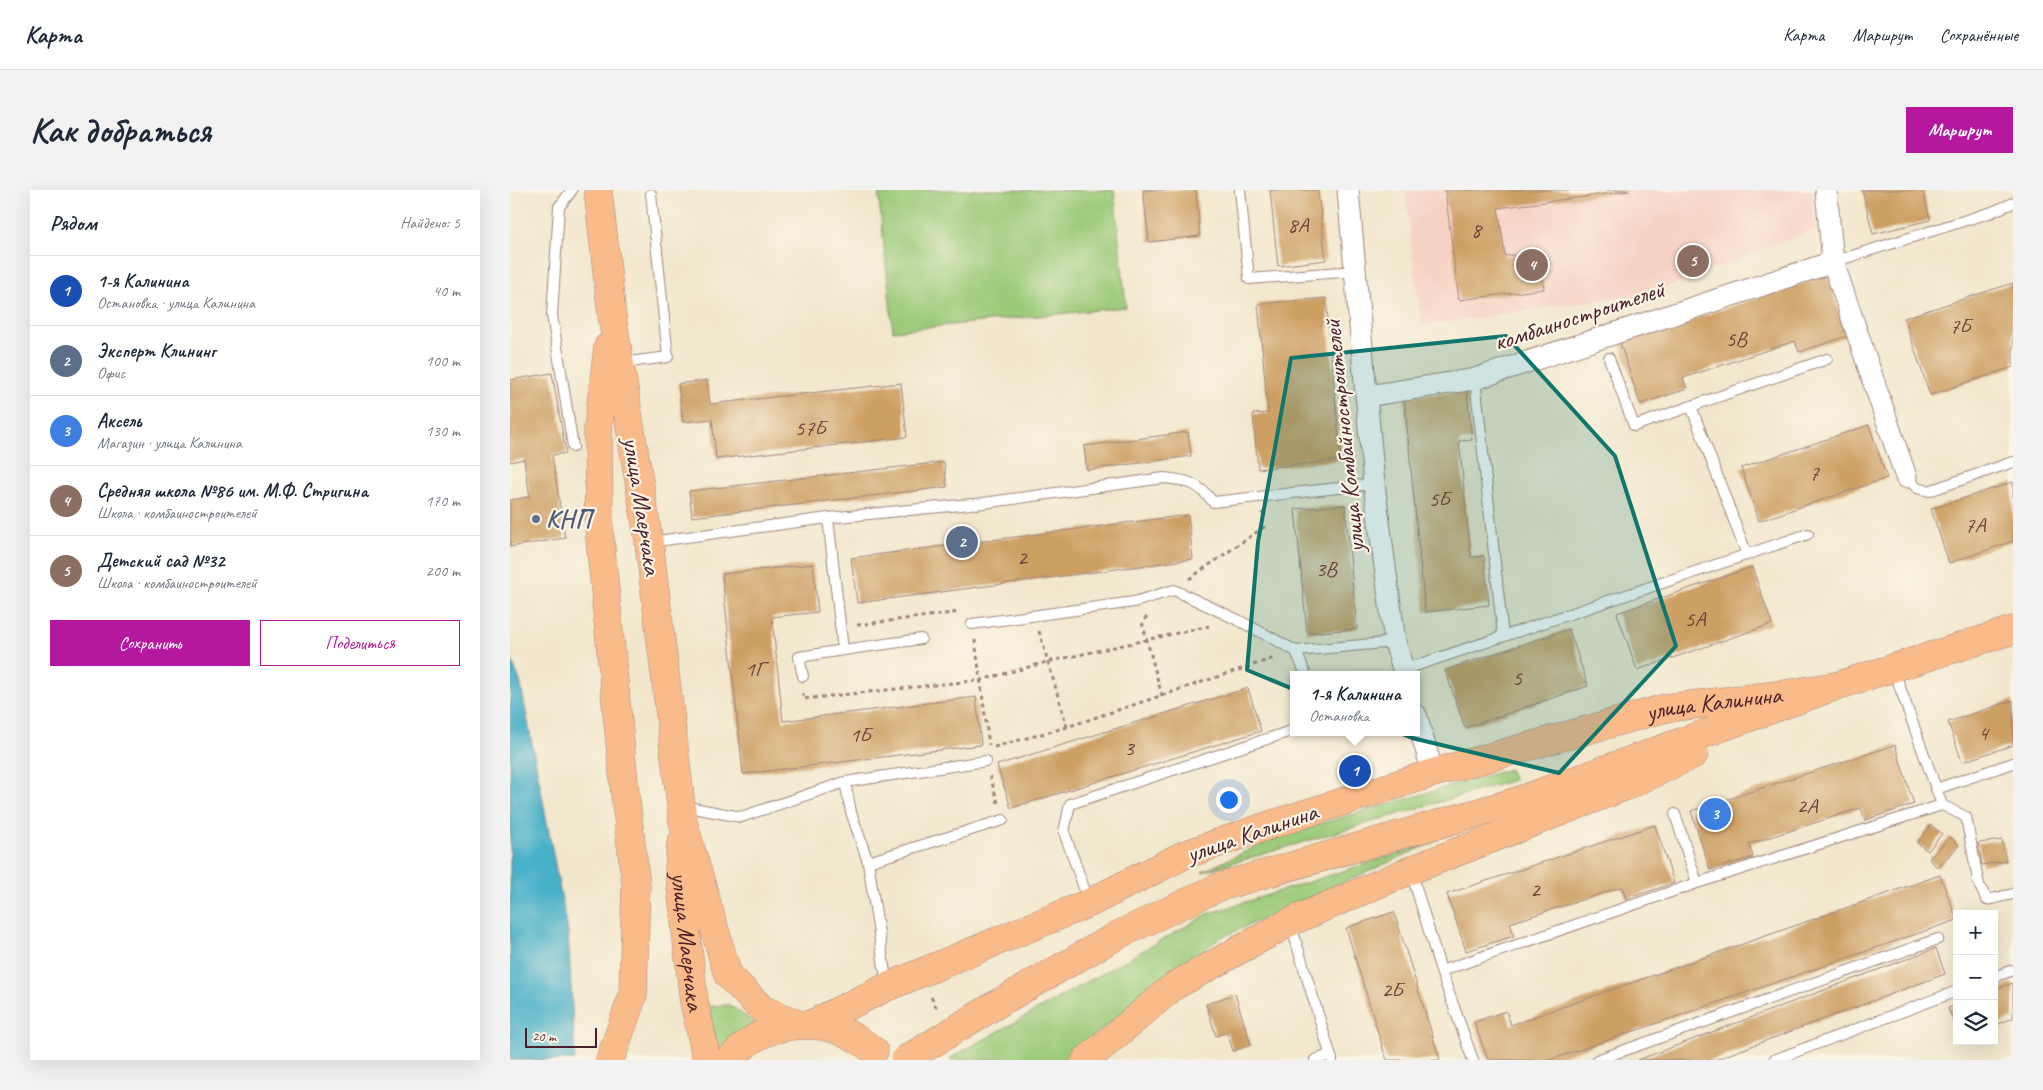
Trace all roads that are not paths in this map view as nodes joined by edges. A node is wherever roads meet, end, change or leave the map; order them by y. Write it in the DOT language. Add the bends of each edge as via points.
graph roads {
  1 [pos="572,190"];
  2 [pos="598,190"];
  3 [pos="1240,190"];
  4 [pos="1348,190"];
  5 [pos="1826,190"];
  6 [pos="651,194"];
  7 [pos="2013,203"];
  8 [pos="1834,262"];
  9 [pos="1354,271"];
  10 [pos="612,316"];
  11 [pos="1609,358"];
  12 [pos="1827,359"];
  13 [pos="620,363"];
  14 [pos="1475,379"];
  15 [pos="1367,396"];
  16 [pos="1692,406"];
  17 [pos="573,447"];
  18 [pos="2013,462"];
  19 [pos="1906,477"];
  20 [pos="1374,484"];
  21 [pos="828,518"];
  22 [pos="1808,534"];
  23 [pos="649,542"];
  24 [pos="1747,555"];
  25 [pos="972,624"];
  26 [pos="2013,630"];
  27 [pos="1503,636"];
  28 [pos="921,638"];
  29 [pos="1395,642"];
  30 [pos="843,650"];
  31 [pos="1296,651"];
  32 [pos="1893,667"];
  33 [pos="1304,671"];
  34 [pos="1403,671"];
  35 [pos="1409,671"];
  36 [pos="803,676"];
  37 [pos="1836,686"];
  38 [pos="1420,729"];
  39 [pos="1290,731"];
  40 [pos="986,761"];
  41 [pos="2013,763"];
  42 [pos="1433,773"];
  43 [pos="845,782"];
  44 [pos="1936,789"];
  45 [pos="1942,805"];
  46 [pos="682,814"];
  47 [pos="1676,814"];
  48 [pos="1003,820"];
  49 [pos="868,862"];
  50 [pos="1411,870"];
  51 [pos="1697,883"];
  52 [pos="2013,894"];
  53 [pos="1089,903"];
  54 [pos="1290,922"];
  55 [pos="1938,939"];
  56 [pos="2013,970"];
  57 [pos="1441,971"];
  58 [pos="1998,976"];
  59 [pos="887,986"];
  60 [pos="1953,993"];
  61 [pos="805,1025"];
  62 [pos="874,1051"];
  63 [pos="1331,1057"];
  64 [pos="610,1060"];
  65 [pos="707,1060"];
  66 [pos="729,1060"];
  67 [pos="905,1060"];
  68 [pos="1086,1060"];
  69 [pos="1315,1060"];
  70 [pos="1473,1060"];
  71 [pos="1597,1060"];
  72 [pos="1774,1060"];
  1 -- 17 [label="lane" via="558,207 552,315"];
  2 -- 10 [label="main road, улица Маерчака"];
  3 -- 9 [label="lane" via="1249,279"];
  4 -- 9 [label="street, улица Комбайностроителей"];
  5 -- 8 [label="street"];
  6 -- 13 [label="lane" via="668,357"];
  7 -- 8 [label="lane"];
  8 -- 14 [label="street, комбаиностроителей"];
  8 -- 19 [label="street"];
  9 -- 15 [label="street, улица Комбайностроителей"];
  10 -- 13 [label="main road, улица Маерчака"];
  10 -- 64 [label="main road" via="598,428 600,529 636,885 633,995"];
  11 -- 16 [label="lane" via="1634,426"];
  12 -- 16 [label="lane"];
  13 -- 23 [label="main road, улица Маерчака"];
  14 -- 15 [label="street, комбаиностроителей"];
  14 -- 27 [label="lane"];
  15 -- 20 [label="street, улица Комбайностроителей"];
  16 -- 24 [label="lane"];
  18 -- 19 [label="lane" via="1929,491 1917,488"];
  20 -- 21 [label="lane" via="1213,502 1203,489 1164,478 974,504"];
  20 -- 29 [label="street, улица Комбайностроителей"];
  21 -- 23 [label="lane"];
  21 -- 30 [label="lane"];
  22 -- 24 [label="lane"];
  23 -- 46 [label="main road, улица Маерчака"];
  24 -- 27 [label="lane"];
  25 -- 31 [label="lane" via="1134,602 1174,590"];
  26 -- 32 [label="main road, улица Калинина"];
  27 -- 35 [label="lane"];
  28 -- 30 [label="lane"];
  29 -- 31 [label="lane"];
  29 -- 34 [label="street, улица Комбайностроителей"];
  30 -- 36 [label="lane" via="800,657"];
  31 -- 33 [label="lane"];
  32 -- 37 [label="main road, улица Калинина"];
  32 -- 44 [label="lane"];
  37 -- 42 [label="main road, улица Калинина" via="1666,708"];
  37 -- 50 [label="main road, улица Калинина" via="1629,784"];
  37 -- 67 [label="main road, улица Калинина, bridge" via="1518,801 1219,887 1118,936"];
  38 -- 42 [label="street"];
  39 -- 53 [label="lane" via="1070,804 1064,832"];
  40 -- 43 [label="lane"];
  41 -- 44 [label="lane"];
  42 -- 53 [label="main road, улица Калинина" via="1184,855"];
  43 -- 46 [label="lane" via="742,818"];
  43 -- 49 [label="lane" via="851,812"];
  44 -- 45 [label="lane"];
  45 -- 51 [label="lane"];
  45 -- 52 [label="lane" via="1966,817 1979,885 1987,900"];
  46 -- 61 [label="main road, улица Маерчака" via="728,975 762,1008"];
  46 -- 65 [label="main road, улица Маерчака" via="679,869 694,1002"];
  47 -- 51 [label="lane"];
  48 -- 49 [label="lane"];
  49 -- 59 [label="lane"];
  50 -- 54 [label="main road, улица Калинина"];
  50 -- 57 [label="lane"];
  51 -- 57 [label="lane"];
  53 -- 59 [label="main road, улица Калинина"];
  54 -- 63 [label="lane"];
  54 -- 68 [label="main road, улица Калинина" via="1174,986"];
  55 -- 71 [label="lane"];
  56 -- 58 [label="lane"];
  57 -- 70 [label="lane"];
  59 -- 61 [label="main road, улица Калинина"];
  60 -- 72 [label="lane"];
  61 -- 62 [label="main road" via="838,1030"];
  61 -- 66 [label="main road" via="772,1030 747,1043"];
  63 -- 69 [label="lane"];
}
